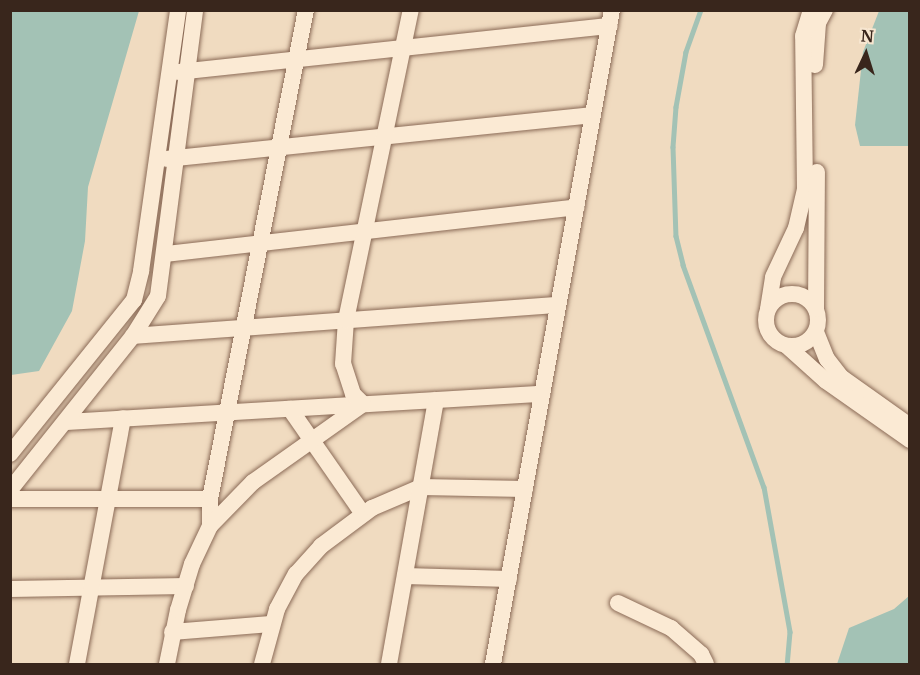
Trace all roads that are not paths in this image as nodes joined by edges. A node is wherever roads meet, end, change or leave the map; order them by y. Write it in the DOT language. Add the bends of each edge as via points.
graph roads {
  1 [pos="178,10"];
  2 [pos="195,10"];
  3 [pos="306,10"];
  4 [pos="411,10"];
  5 [pos="811,10"];
  6 [pos="825,10"];
  7 [pos="611,18"];
  8 [pos="404,48"];
  9 [pos="297,59"];
  10 [pos="187,71"];
  11 [pos="169,72"];
  12 [pos="593,115"];
  13 [pos="385,136"];
  14 [pos="279,147"];
  15 [pos="176,158"];
  16 [pos="157,160"];
  17 [pos="576,207"];
  18 [pos="365,231"];
  19 [pos="261,243"];
  20 [pos="166,254"];
  21 [pos="558,305"];
  22 [pos="768,309"];
  23 [pos="816,309"];
  24 [pos="346,320"];
  25 [pos="244,328"];
  26 [pos="816,332"];
  27 [pos="133,336"];
  28 [pos="787,346"];
  29 [pos="542,394"];
  30 [pos="436,400"];
  31 [pos="363,404"];
  32 [pos="290,409"];
  33 [pos="227,412"];
  34 [pos="123,418"];
  35 [pos="66,422"];
  36 [pos="909,426"];
  37 [pos="312,440"];
  38 [pos="909,440"];
  39 [pos="10,454"];
  40 [pos="421,487"];
  41 [pos="525,489"];
  42 [pos="10,490"];
  43 [pos="10,499"];
  44 [pos="210,499"];
  45 [pos="109,500"];
  46 [pos="363,514"];
  47 [pos="210,526"];
  48 [pos="405,576"];
  49 [pos="508,579"];
  50 [pos="186,586"];
  51 [pos="92,588"];
  52 [pos="10,589"];
  53 [pos="618,603"];
  54 [pos="271,624"];
  55 [pos="172,632"];
  56 [pos="77,664"];
  57 [pos="167,664"];
  58 [pos="262,664"];
  59 [pos="389,664"];
  60 [pos="493,664"];
  61 [pos="706,664"];
  1 -- 11 [label="street"];
  2 -- 10 [label="street"];
  3 -- 9 [label="street"];
  4 -- 8 [label="street"];
  5 -- 22 [label="street" via="803,36 805,190 796,228 773,277"];
  6 -- 23 [label="street" via="818,23 815,46"];
  7 -- 8 [label="street"];
  7 -- 12 [label="street"];
  8 -- 9 [label="street"];
  8 -- 13 [label="street"];
  9 -- 10 [label="street"];
  9 -- 14 [label="street"];
  10 -- 11 [label="street"];
  10 -- 15 [label="street"];
  11 -- 16 [label="street"];
  12 -- 13 [label="street"];
  12 -- 17 [label="street"];
  13 -- 14 [label="street"];
  13 -- 18 [label="street"];
  14 -- 15 [label="street"];
  14 -- 19 [label="street"];
  15 -- 16 [label="street"];
  15 -- 20 [label="street"];
  16 -- 39 [label="street" via="134,300"];
  17 -- 18 [label="street"];
  17 -- 21 [label="street"];
  18 -- 19 [label="street"];
  18 -- 24 [label="street"];
  19 -- 20 [label="street"];
  19 -- 25 [label="street"];
  20 -- 27 [label="street" via="158,296"];
  21 -- 24 [label="street"];
  21 -- 29 [label="street"];
  22 -- 23 [label="street" via="776,300 792,294 808,300"];
  22 -- 28 [label="street" via="769,332"];
  23 -- 26 [label="street"];
  24 -- 25 [label="street"];
  24 -- 31 [label="street" via="343,364 353,394"];
  25 -- 27 [label="street"];
  25 -- 33 [label="street"];
  26 -- 28 [label="street" via="804,344"];
  26 -- 36 [label="street" via="827,359 841,376"];
  27 -- 35 [label="street"];
  28 -- 38 [label="street" via="826,381"];
  29 -- 30 [label="street"];
  29 -- 41 [label="street"];
  30 -- 31 [label="street"];
  30 -- 40 [label="street"];
  31 -- 32 [label="street"];
  31 -- 37 [label="street"];
  32 -- 33 [label="street"];
  32 -- 37 [label="street"];
  33 -- 34 [label="street"];
  33 -- 44 [label="street"];
  34 -- 35 [label="street"];
  34 -- 45 [label="street"];
  35 -- 42 [label="street"];
  37 -- 46 [label="street"];
  37 -- 47 [label="street" via="253,482"];
  40 -- 41 [label="street"];
  40 -- 46 [label="street"];
  40 -- 48 [label="street"];
  41 -- 49 [label="street"];
  43 -- 45 [label="street"];
  44 -- 45 [label="street"];
  44 -- 47 [label="street"];
  45 -- 51 [label="street"];
  46 -- 54 [label="street" via="307,560 285,592"];
  47 -- 50 [label="street"];
  48 -- 49 [label="street"];
  48 -- 59 [label="street"];
  49 -- 60 [label="street"];
  50 -- 51 [label="street"];
  50 -- 55 [label="street"];
  51 -- 52 [label="street"];
  51 -- 56 [label="street"];
  53 -- 61 [label="street" via="671,628 701,654"];
  54 -- 55 [label="street"];
  54 -- 58 [label="street"];
  55 -- 57 [label="street"];
}
